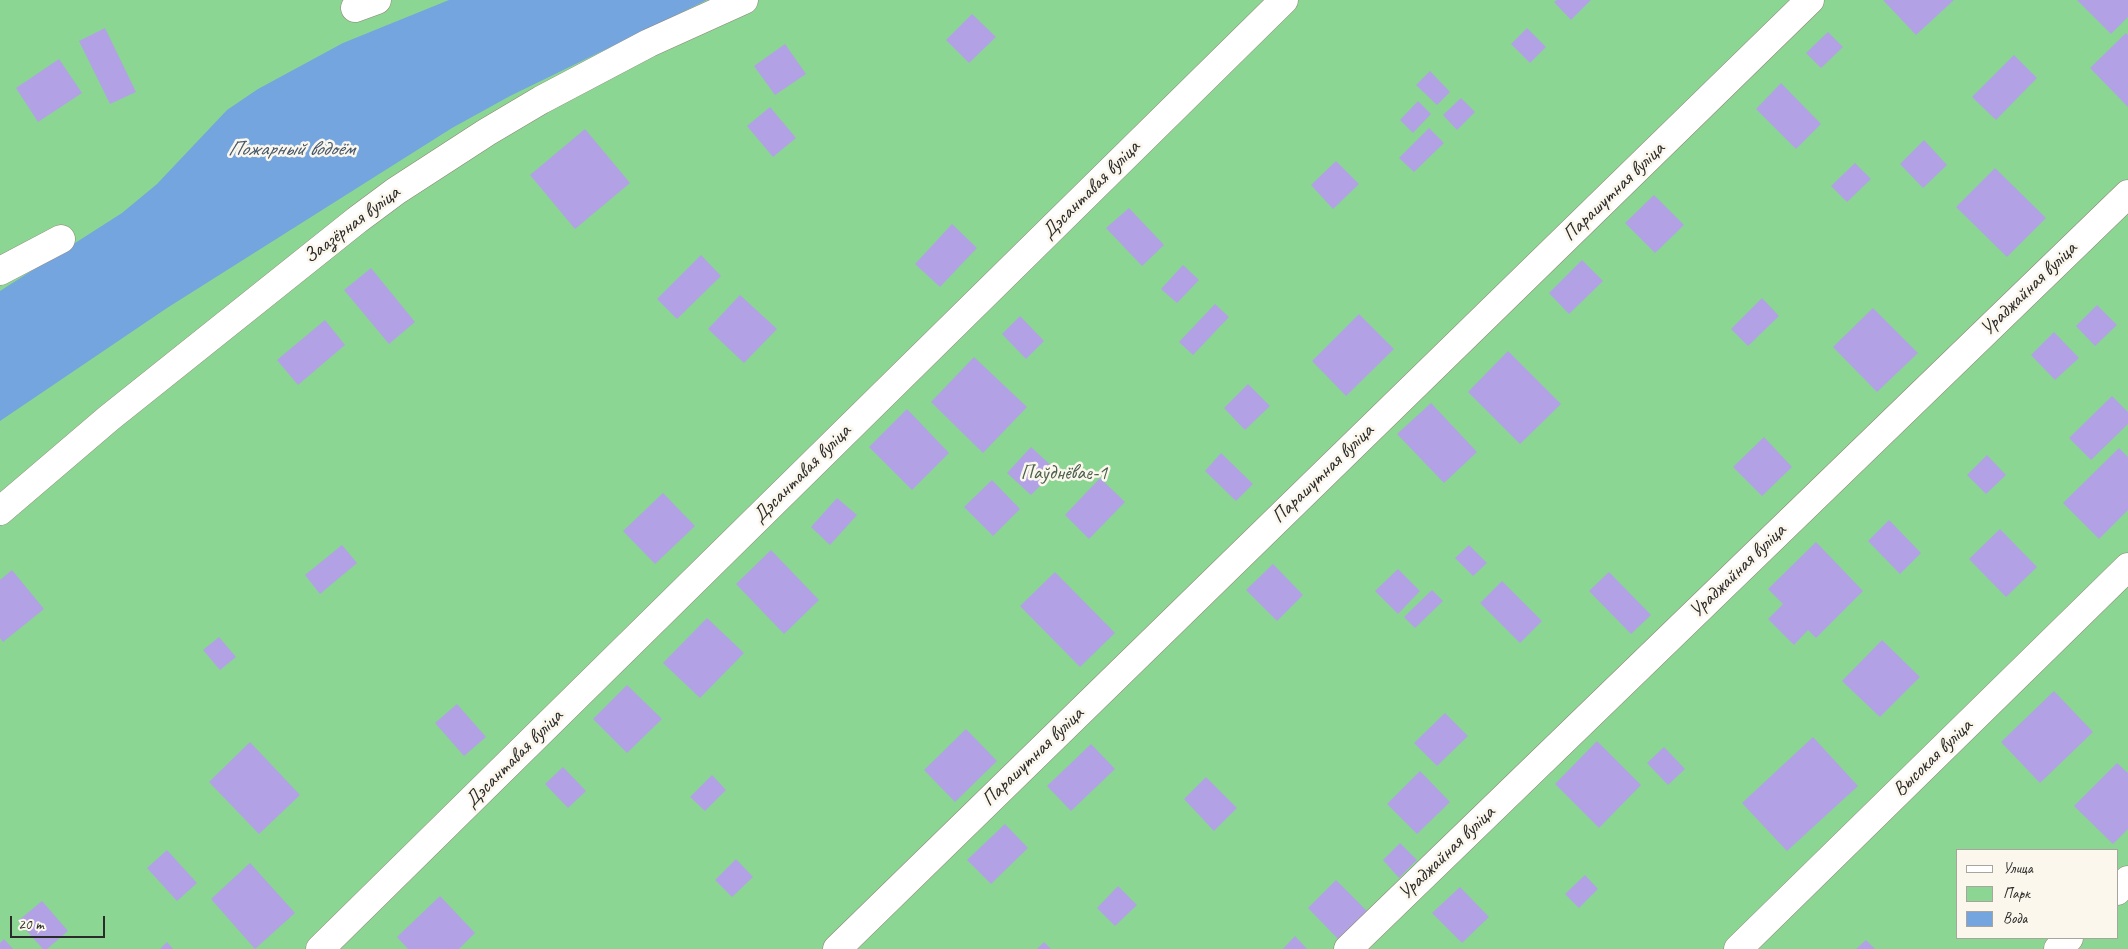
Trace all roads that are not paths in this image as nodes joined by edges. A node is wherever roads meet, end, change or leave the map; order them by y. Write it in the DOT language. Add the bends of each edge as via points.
graph roads {
  1 [pos="744,0"];
  2 [pos="1284,0"];
  3 [pos="1810,0"];
  4 [pos="2128,194"];
  5 [pos="61,239"];
  6 [pos="0,272"];
  7 [pos="0,511"];
  8 [pos="2128,567"];
  9 [pos="2128,880"];
  10 [pos="2118,890"];
  11 [pos="2068,939"];
  12 [pos="320,949"];
  13 [pos="836,949"];
  14 [pos="1348,949"];
  15 [pos="1738,949"];
  16 [pos="2058,949"];
  1 -- 7 [label="lane, Заазёрная вуліца" via="649,43 541,100 396,191 109,418"];
  2 -- 12 [label="lane, Дэсантавая вуліца"];
  3 -- 13 [label="lane, Парашутная вуліца"];
  4 -- 14 [label="lane, Ураджайная вуліца"];
  5 -- 6 [label="lane"];
  8 -- 15 [label="lane, Высокая вуліца"];
  9 -- 10 [label="lane"];
  11 -- 16 [label="lane"];
}
